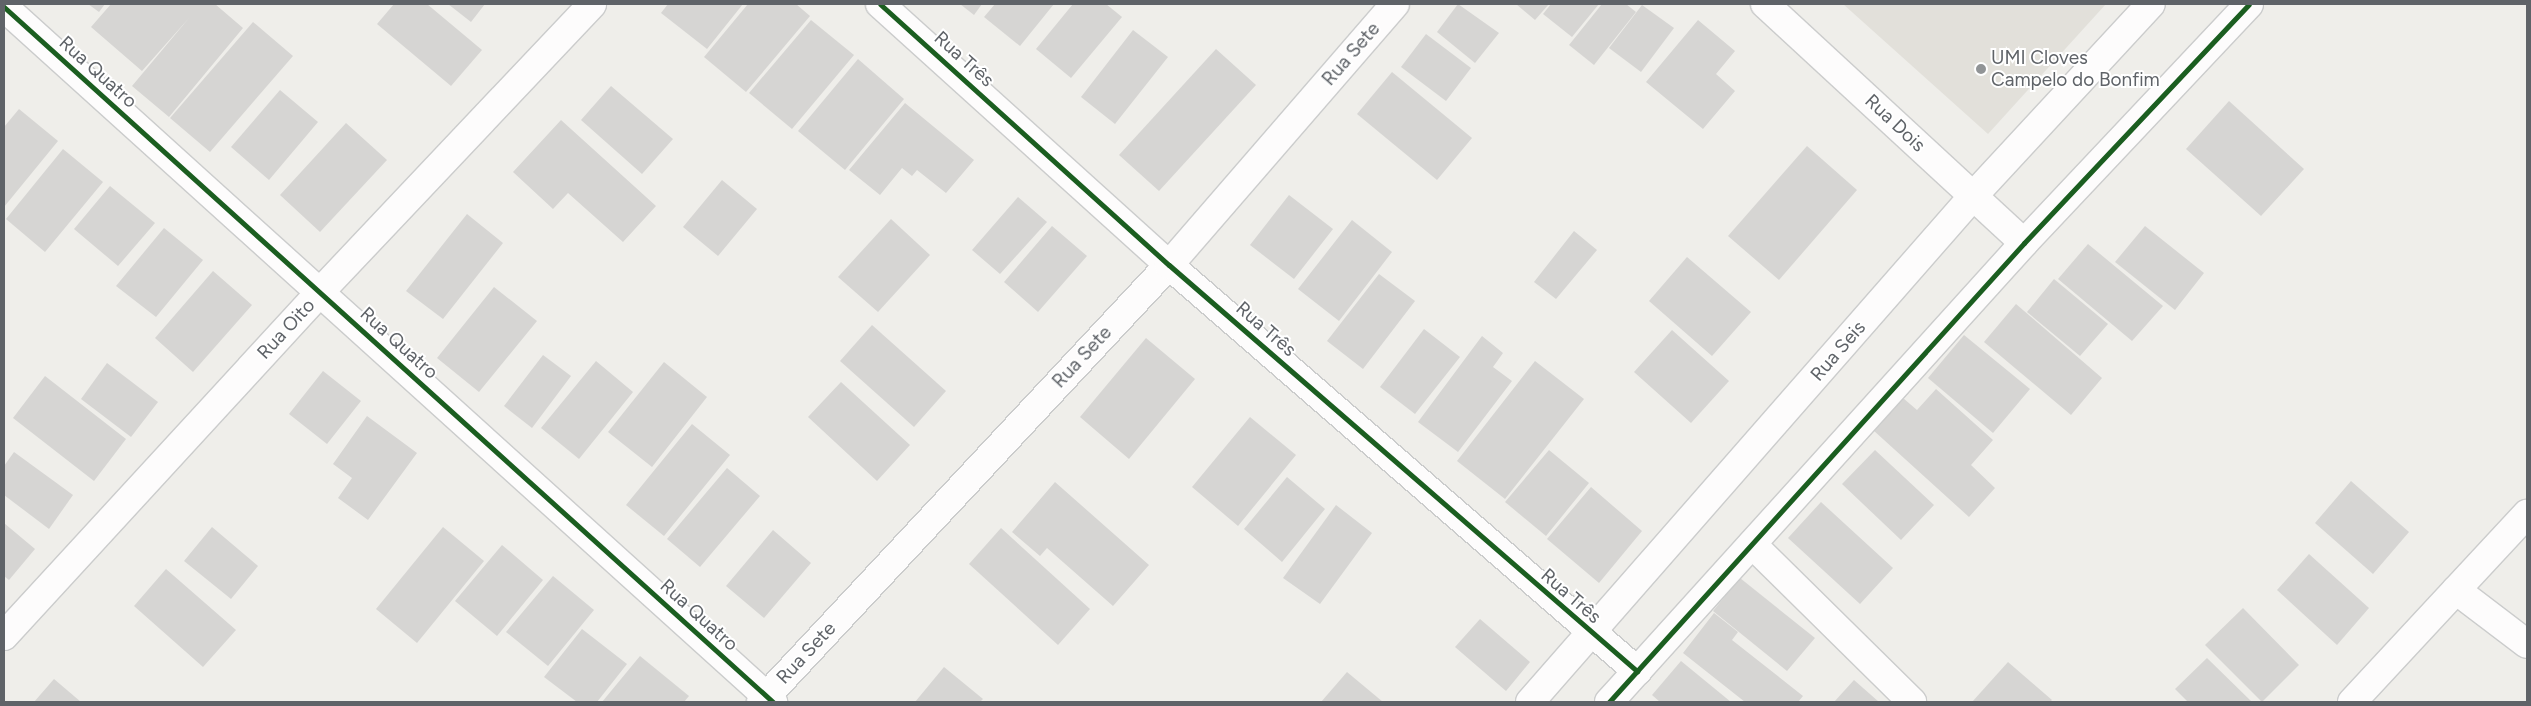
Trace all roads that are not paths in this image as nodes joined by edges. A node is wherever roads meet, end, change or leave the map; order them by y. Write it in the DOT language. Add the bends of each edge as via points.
graph roads {
  1 [pos="592,4"];
  2 [pos="880,4"];
  3 [pos="1395,4"];
  4 [pos="1765,4"];
  5 [pos="2151,4"];
  6 [pos="2249,4"];
  7 [pos="4,7"];
  8 [pos="1974,195"];
  9 [pos="2024,243"];
  10 [pos="1169,264"];
  11 [pos="320,292"];
  12 [pos="2527,514"];
  13 [pos="1752,544"];
  14 [pos="2456,590"];
  15 [pos="1591,633"];
  16 [pos="4,636"];
  17 [pos="2527,644"];
  18 [pos="1638,671"];
  19 [pos="766,700"];
  20 [pos="1530,702"];
  21 [pos="1609,702"];
  22 [pos="1912,702"];
  23 [pos="2352,702"];
  1 -- 11 [label="street, Rua Oito"];
  2 -- 10 [label="street, Rua Três"];
  3 -- 10 [label="street, Rua Sete"];
  4 -- 8 [label="street, Rua Dois"];
  5 -- 8 [label="street, Rua Seis"];
  6 -- 9 [label="street"];
  7 -- 11 [label="street, Rua Quatro"];
  8 -- 9 [label="street, Rua Dois"];
  8 -- 15 [label="street, Rua Seis"];
  9 -- 13 [label="street"];
  10 -- 15 [label="street, Rua Três"];
  10 -- 19 [label="street, Rua Sete"];
  11 -- 16 [label="street, Rua Oito"];
  11 -- 19 [label="street, Rua Quatro"];
  12 -- 14 [label="street"];
  13 -- 18 [label="street"];
  13 -- 22 [label="street"];
  14 -- 17 [label="street"];
  14 -- 23 [label="street"];
  15 -- 18 [label="street, Rua Três"];
  15 -- 20 [label="street, Rua Seis"];
  18 -- 21 [label="street"];
}
